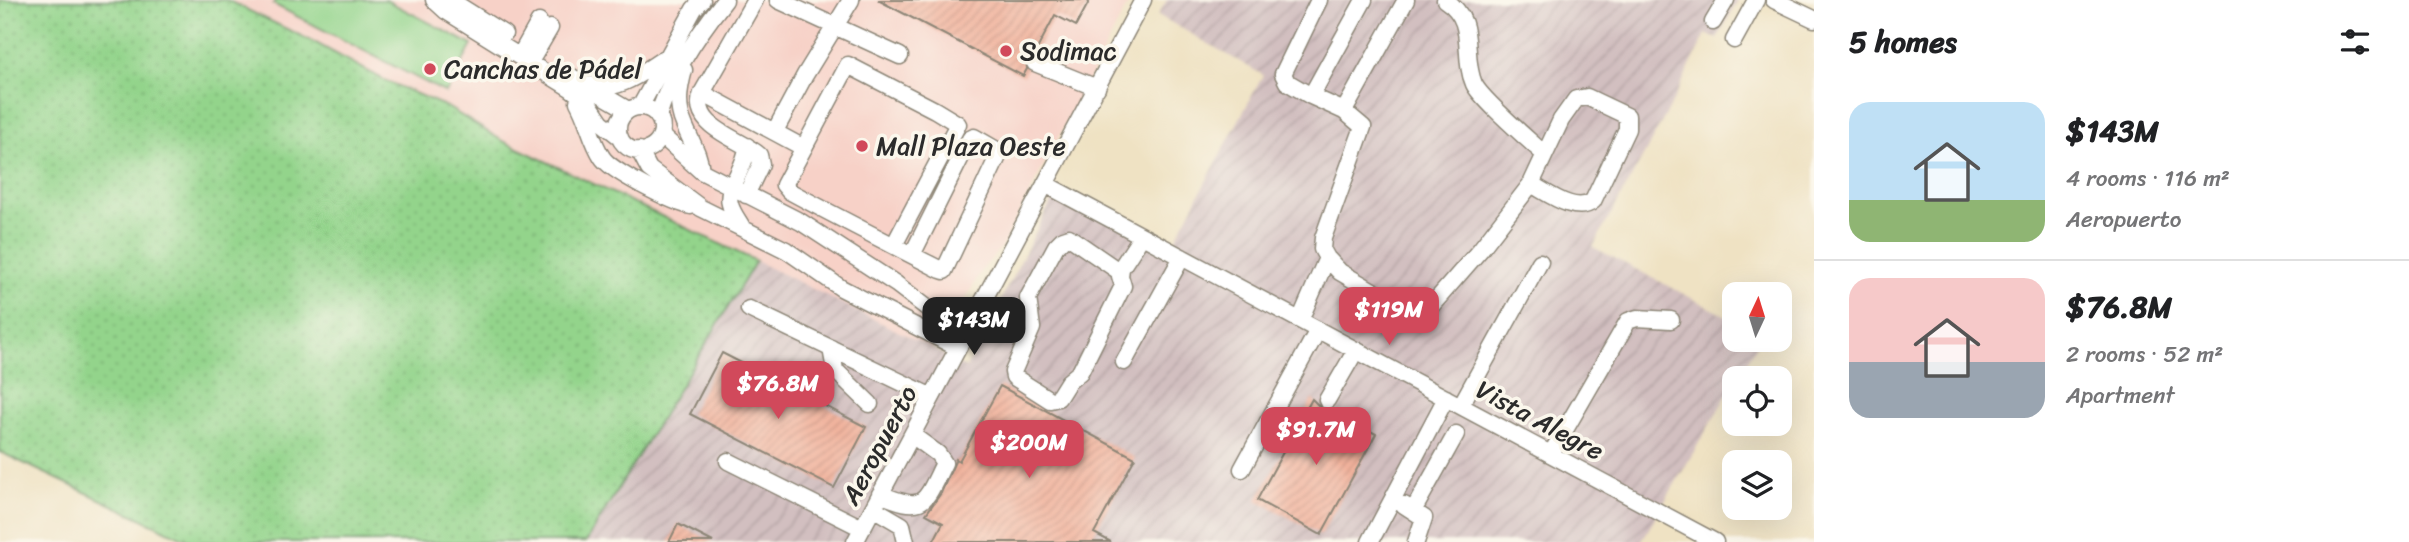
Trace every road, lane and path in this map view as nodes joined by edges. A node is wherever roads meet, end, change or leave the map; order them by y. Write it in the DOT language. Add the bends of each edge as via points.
graph roads {
  1 [pos="718,0"];
  2 [pos="724,0"];
  3 [pos="755,0"];
  4 [pos="778,0"];
  5 [pos="851,0"];
  6 [pos="1143,0"];
  7 [pos="1319,0"];
  8 [pos="1364,0"];
  9 [pos="1406,0"];
  10 [pos="1445,0"];
  11 [pos="1726,0"];
  12 [pos="1756,0"];
  13 [pos="1774,0"];
  14 [pos="447,2"];
  15 [pos="697,3"];
  16 [pos="711,17"];
  17 [pos="1814,19"];
  18 [pos="1713,22"];
  19 [pos="544,25"];
  20 [pos="837,26"];
  21 [pos="1734,40"];
  22 [pos="528,55"];
  23 [pos="668,56"];
  24 [pos="900,56"];
  25 [pos="687,57"];
  26 [pos="1035,63"];
  27 [pos="575,85"];
  28 [pos="1097,88"];
  29 [pos="702,93"];
  30 [pos="1311,96"];
  31 [pos="634,109"];
  32 [pos="1345,111"];
  33 [pos="658,117"];
  34 [pos="777,127"];
  35 [pos="661,135"];
  36 [pos="620,137"];
  37 [pos="805,145"];
  38 [pos="639,150"];
  39 [pos="1544,154"];
  40 [pos="701,171"];
  41 [pos="1045,184"];
  42 [pos="1531,184"];
  43 [pos="739,192"];
  44 [pos="701,208"];
  45 [pos="743,229"];
  46 [pos="1142,236"];
  47 [pos="894,245"];
  48 [pos="912,256"];
  49 [pos="1182,257"];
  50 [pos="1326,258"];
  51 [pos="1540,262"];
  52 [pos="1120,272"];
  53 [pos="749,309"];
  54 [pos="1300,320"];
  55 [pos="1671,320"];
  56 [pos="1318,330"];
  57 [pos="962,341"];
  58 [pos="831,348"];
  59 [pos="1356,350"];
  60 [pos="1124,362"];
  61 [pos="932,397"];
  62 [pos="1327,400"];
  63 [pos="1454,402"];
  64 [pos="870,404"];
  65 [pos="1456,434"];
  66 [pos="912,435"];
  67 [pos="1552,454"];
  68 [pos="728,461"];
  69 [pos="1242,469"];
  70 [pos="1393,499"];
  71 [pos="877,501"];
  72 [pos="1413,510"];
  73 [pos="860,537"];
  74 [pos="906,542"];
  75 [pos="1370,542"];
  76 [pos="1416,542"];
  77 [pos="1715,542"];
  1 -- 16 [label="street"];
  2 -- 16 [label="street"];
  3 -- 29 [label="street"];
  4 -- 20 [label="street"];
  5 -- 20 [label="street"];
  6 -- 28 [label="street, Aeropuerto"];
  7 -- 30 [label="street" via="1283,75"];
  8 -- 30 [label="street"];
  9 -- 32 [label="street"];
  10 -- 39 [label="street" via="1457,10 1468,35 1468,67 1476,88"];
  11 -- 18 [label="street"];
  12 -- 21 [label="street"];
  13 -- 17 [label="street"];
  14 -- 22 [label="street"];
  15 -- 23 [label="street"];
  16 -- 25 [label="street"];
  19 -- 22 [label="street"];
  20 -- 24 [label="street"];
  20 -- 34 [label="street"];
  22 -- 27 [label="street"];
  23 -- 27 [label="street" via="620,84 604,88"];
  23 -- 31 [label="street"];
  25 -- 33 [label="street" via="665,93"];
  25 -- 40 [label="street" via="679,110"];
  26 -- 28 [label="street"];
  27 -- 31 [label="street"];
  27 -- 36 [label="street" via="601,121"];
  27 -- 44 [label="street" via="606,163 671,200"];
  28 -- 41 [label="street, Aeropuerto"];
  29 -- 34 [label="street"];
  29 -- 43 [label="street" via="700,111 705,120 759,155 761,161"];
  30 -- 32 [label="street"];
  31 -- 33 [label="street" via="650,110"];
  31 -- 36 [label="street" via="619,125"];
  32 -- 50 [label="street" via="1363,127 1323,238"];
  33 -- 35 [label="street"];
  34 -- 37 [label="street"];
  35 -- 38 [label="street" via="650,148"];
  35 -- 40 [label="street"];
  36 -- 38 [label="street"];
  37 -- 47 [label="street" via="786,189"];
  37 -- 47 [label="street" via="848,65 958,123"];
  38 -- 44 [label="street" via="649,169"];
  39 -- 42 [label="street"];
  39 -- 42 [label="street" via="1576,99 1587,97 1627,116 1627,129 1586,206"];
  40 -- 43 [label="street"];
  41 -- 46 [label="street, Vista Alegre"];
  41 -- 57 [label="street, Aeropuerto"];
  42 -- 50 [label="street" via="1480,250 1421,312 1411,313 1340,272"];
  43 -- 45 [label="street" via="729,200"];
  43 -- 57 [label="street" via="801,222 896,284 948,324"];
  44 -- 45 [label="street"];
  45 -- 57 [label="street" via="797,256 841,288"];
  46 -- 49 [label="street, Vista Alegre"];
  46 -- 52 [label="street"];
  47 -- 48 [label="street"];
  48 -- 48 [label="street" via="946,269 1000,155 998,150 970,139"];
  49 -- 54 [label="street, Vista Alegre"];
  49 -- 60 [label="street"];
  50 -- 54 [label="street"];
  51 -- 63 [label="street"];
  52 -- 52 [label="street" via="1123,286 1119,297 1080,372 1058,398 1050,400 1014,377 1032,328 1028,298 1063,239 1069,237"];
  53 -- 58 [label="street"];
  54 -- 56 [label="street, Vista Alegre"];
  55 -- 67 [label="street" via="1628,321"];
  56 -- 59 [label="street, Vista Alegre"];
  56 -- 69 [label="street"];
  57 -- 61 [label="street, Aeropuerto"];
  58 -- 61 [label="street"];
  58 -- 64 [label="street" via="835,370"];
  59 -- 62 [label="street"];
  59 -- 63 [label="street, Vista Alegre"];
  61 -- 66 [label="street, Aeropuerto"];
  63 -- 67 [label="street, Vista Alegre"];
  63 -- 70 [label="street"];
  65 -- 72 [label="street"];
  66 -- 71 [label="street, Aeropuerto"];
  66 -- 71 [label="street" via="944,463 926,499 914,505"];
  67 -- 77 [label="street, Vista Alegre"];
  68 -- 73 [label="street" via="844,521"];
  70 -- 72 [label="street"];
  70 -- 75 [label="street"];
  71 -- 73 [label="street, Aeropuerto"];
  71 -- 74 [label="street" via="902,525"];
  72 -- 76 [label="street" via="1424,518"];
}
